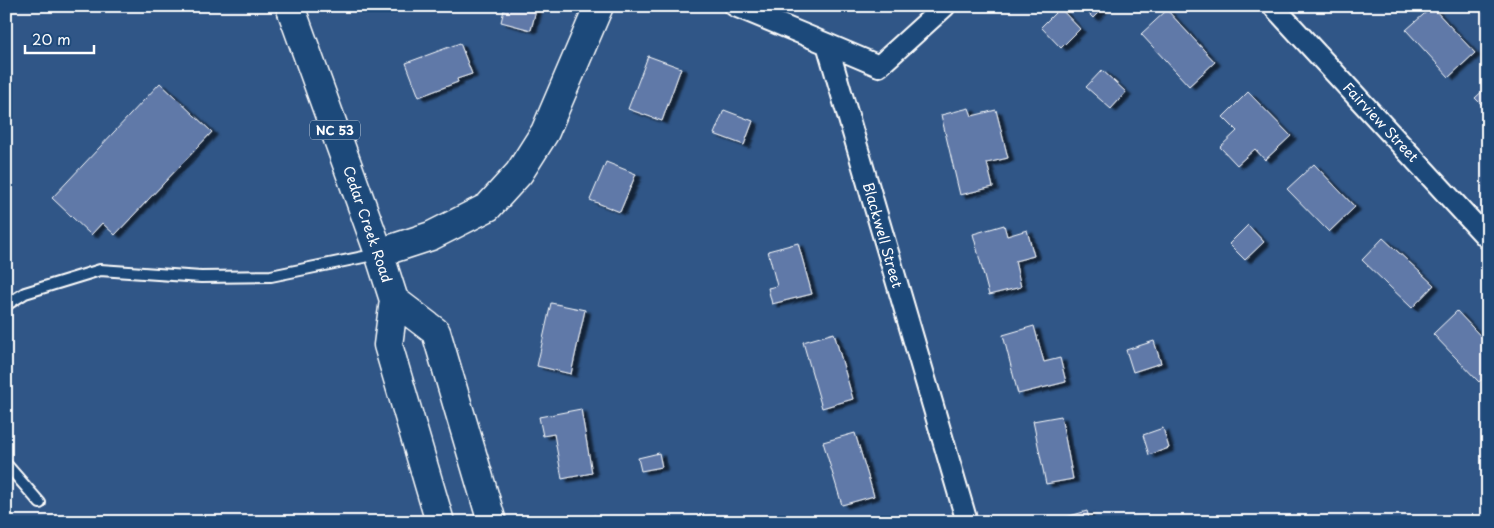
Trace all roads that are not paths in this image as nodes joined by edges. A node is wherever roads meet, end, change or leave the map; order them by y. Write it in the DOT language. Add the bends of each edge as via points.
graph roads {
  1 [pos="290,6"];
  2 [pos="599,6"];
  3 [pos="735,6"];
  4 [pos="945,6"];
  5 [pos="1273,6"];
  6 [pos="827,44"];
  7 [pos="1488,239"];
  8 [pos="379,254"];
  9 [pos="394,300"];
  10 [pos="6,305"];
  11 [pos="6,464"];
  12 [pos="40,503"];
  13 [pos="440,522"];
  14 [pos="492,522"];
  15 [pos="967,522"];
  1 -- 8 [label="main road, Cedar Creek Road / NC 53"];
  2 -- 8 [label="main road" via="545,132 519,172 488,207 431,236"];
  3 -- 6 [label="street"];
  4 -- 6 [label="street" via="879,66"];
  5 -- 7 [label="street, Fairview Street"];
  6 -- 15 [label="street, Blackwell Street"];
  8 -- 9 [label="main road, Cedar Creek Road / NC 53"];
  8 -- 10 [label="lane" via="270,276 202,277 100,270 25,293"];
  9 -- 13 [label="main road, Cedar Creek Road / NC 53" via="388,345"];
  9 -- 14 [label="main road, Cedar Creek Road" via="436,332"];
  11 -- 12 [label="lane"];
}
